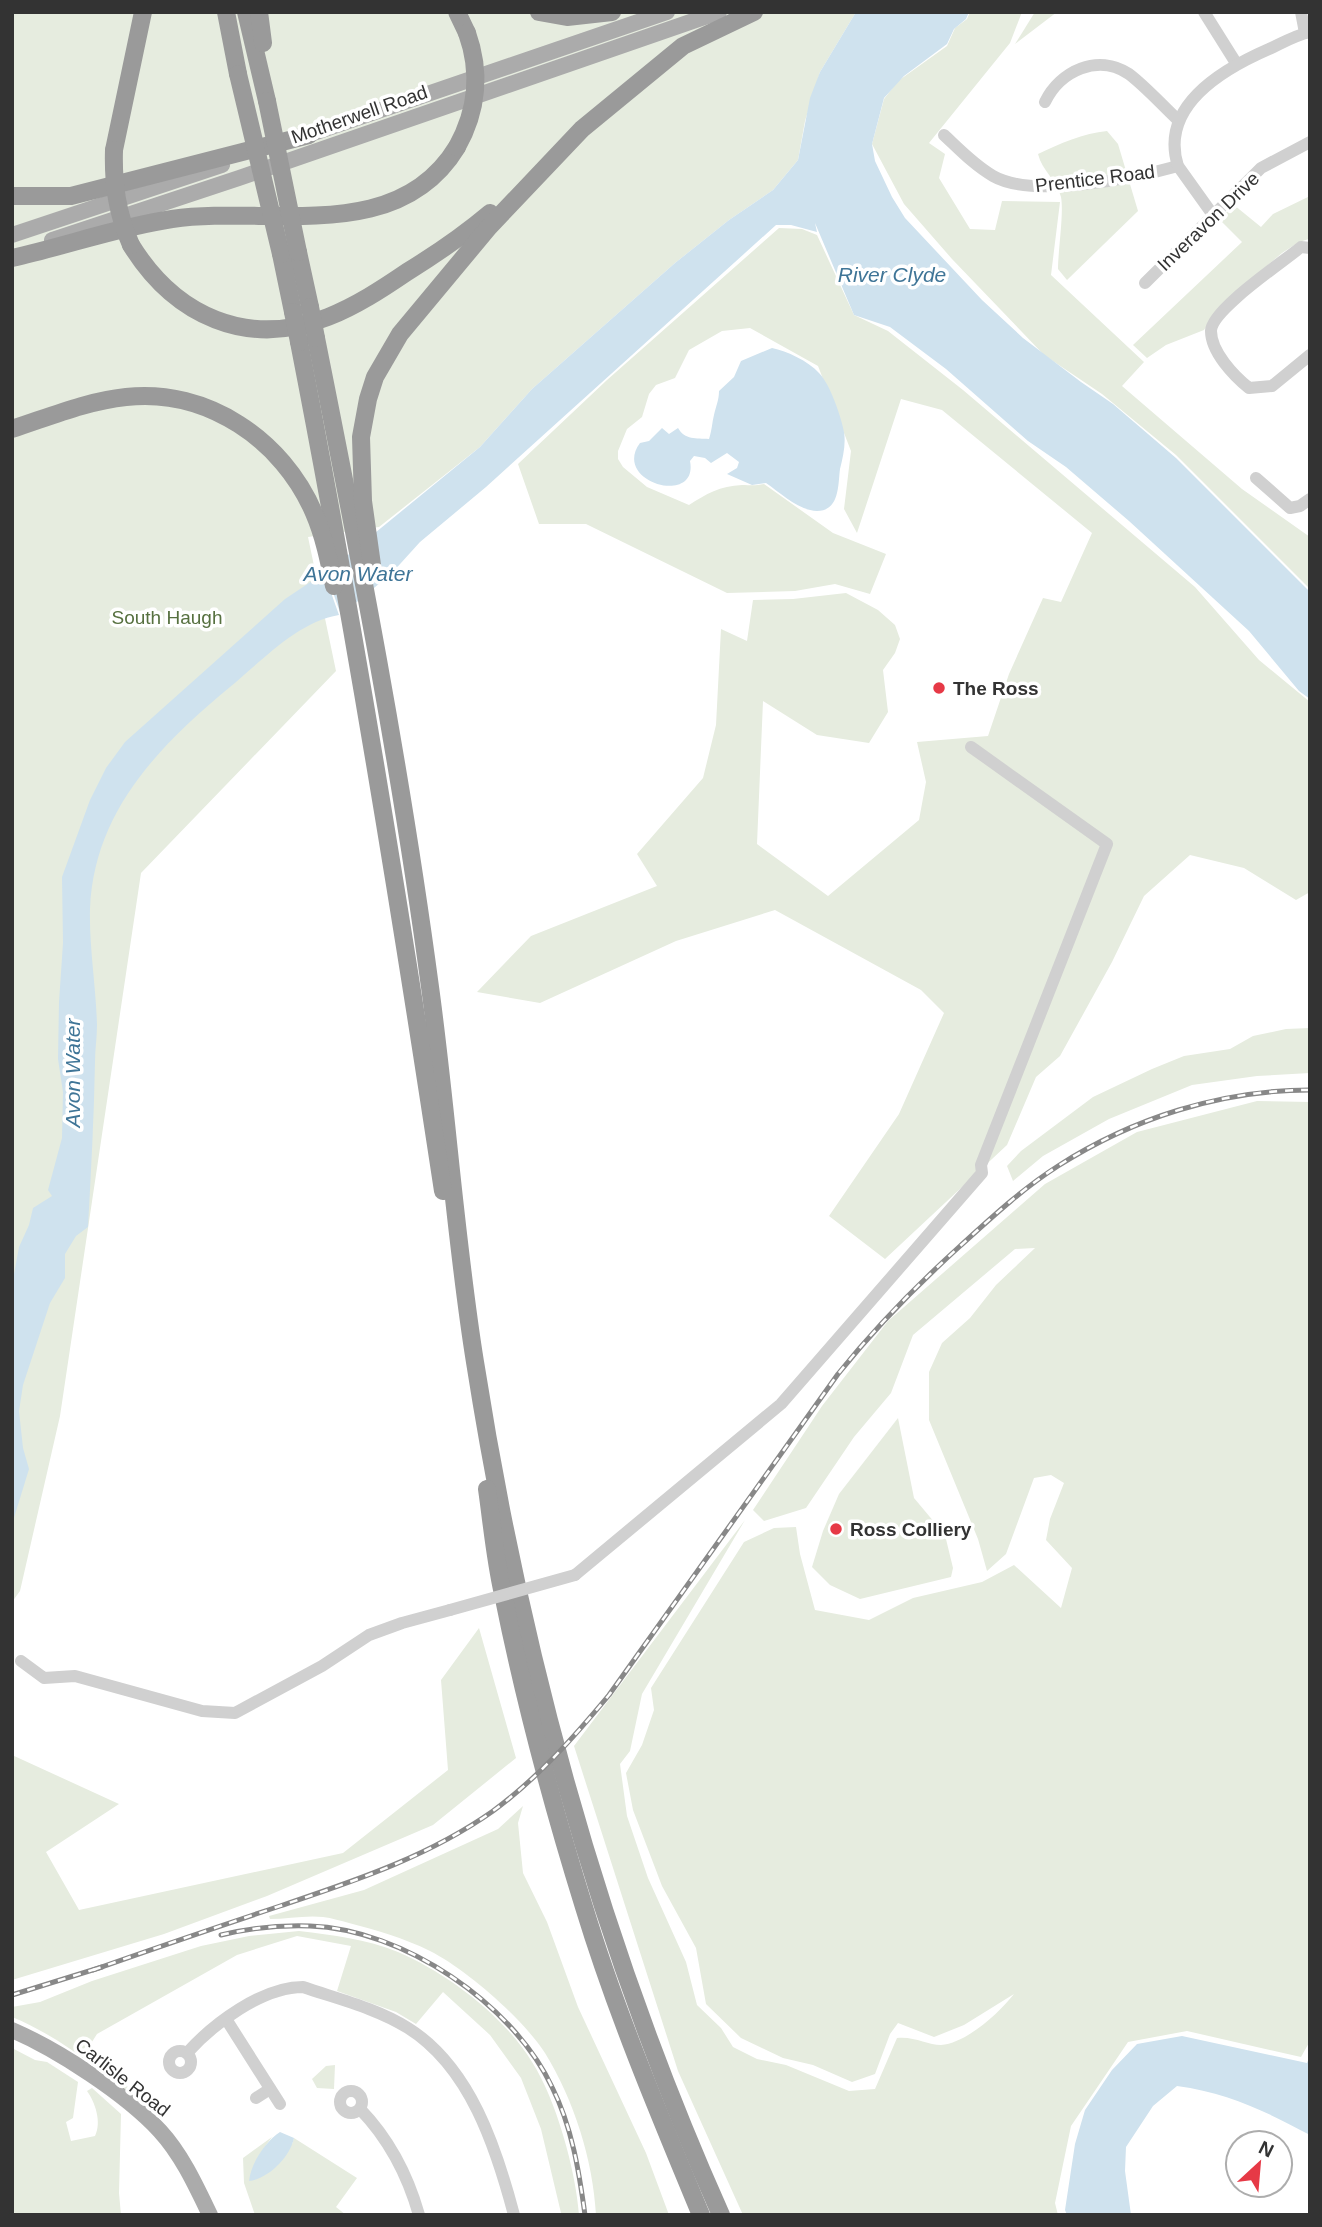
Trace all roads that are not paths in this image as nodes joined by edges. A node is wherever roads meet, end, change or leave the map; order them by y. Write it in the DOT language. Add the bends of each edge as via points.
graph roads {
  1 [pos="143,12"];
  2 [pos="226,12"];
  3 [pos="246,12"];
  4 [pos="259,12"];
  5 [pos="457,12"];
  6 [pos="539,12"];
  7 [pos="612,12"];
  8 [pos="667,12"];
  9 [pos="719,12"];
  10 [pos="754,12"];
  11 [pos="1204,12"];
  12 [pos="1301,12"];
  13 [pos="1308,32"];
  14 [pos="1236,63"];
  15 [pos="267,101"];
  16 [pos="1045,102"];
  17 [pos="1178,120"];
  18 [pos="309,135"];
  19 [pos="944,135"];
  20 [pos="1310,142"];
  21 [pos="565,149"];
  22 [pos="1178,166"];
  23 [pos="12,196"];
  24 [pos="1213,215"];
  25 [pos="12,235"];
  26 [pos="1310,248"];
  27 [pos="12,252"];
  28 [pos="290,253"];
  29 [pos="12,258"];
  30 [pos="1144,283"];
  31 [pos="308,340"];
  32 [pos="1310,355"];
  33 [pos="12,431"];
  34 [pos="1256,478"];
  35 [pos="1310,499"];
  36 [pos="357,507"];
  37 [pos="329,532"];
  38 [pos="971,747"];
  39 [pos="21,1661"];
  40 [pos="226,2019"];
  41 [pos="12,2030"];
  42 [pos="187,2053"];
  43 [pos="270,2089"];
  44 [pos="256,2098"];
  45 [pos="280,2104"];
  46 [pos="360,2109"];
  47 [pos="210,2215"];
  48 [pos="419,2215"];
  49 [pos="514,2215"];
  50 [pos="701,2215"];
  51 [pos="721,2215"];
  1 -- 21 [label="highway, bridge" via="114,150 116,201 142,263 176,298 215,320 265,329 306,324 363,300 448,246"];
  2 -- 28 [label="highway, bridge" via="238,74"];
  3 -- 15 [label="highway"];
  4 -- 15 [label="highway"];
  5 -- 29 [label="highway, bridge" via="476,71 470,119 444,165 407,196 379,207 338,214 174,219"];
  6 -- 7 [label="highway" via="567,17"];
  8 -- 18 [label="main road, Motherwell Road"];
  9 -- 27 [label="main road, Motherwell Road"];
  10 -- 21 [label="highway" via="683,46 582,129"];
  11 -- 14 [label="street"];
  12 -- 13 [label="street"];
  13 -- 14 [label="street"];
  14 -- 17 [label="street" via="1193,97"];
  15 -- 28 [label="highway, bridge"];
  16 -- 17 [label="street" via="1050,91 1075,69 1100,65 1129,75"];
  17 -- 22 [label="street"];
  18 -- 23 [label="highway" via="71,196"];
  18 -- 25 [label="main road, Motherwell Road"];
  19 -- 22 [label="street, Prentice Road" via="994,177 1031,187 1106,181"];
  20 -- 24 [label="street, Inveravon Drive" via="1261,168"];
  21 -- 36 [label="highway" via="489,227 419,308 385,356 363,420"];
  22 -- 24 [label="street"];
  24 -- 30 [label="street, Inveravon Drive"];
  26 -- 32 [label="street" via="1301,247 1229,304 1211,329 1215,347 1249,388 1272,386"];
  28 -- 31 [label="highway, bridge"];
  31 -- 36 [label="highway"];
  31 -- 37 [label="highway"];
  33 -- 37 [label="highway" via="84,405 126,397 167,398 209,409 246,429 277,456"];
  34 -- 35 [label="street" via="1290,508"];
  36 -- 51 [label="highway" via="430,983 474,1360 516,1584 569,1800 601,1902 683,2130"];
  37 -- 50 [label="highway" via="387,824 502,1592 584,1910"];
  38 -- 39 [label="street, bridge" via="1107,844 981,1165 982,1173 780,1404 575,1575 369,1635 235,1713 202,1711 75,1676 44,1678"];
  40 -- 42 [label="street" via="206,2031"];
  40 -- 43 [label="street"];
  40 -- 49 [label="street" via="277,1991 303,1987 407,2027 436,2051 470,2096 506,2182"];
  41 -- 47 [label="main road, Carlisle Road" via="58,2053 144,2115 178,2154"];
  43 -- 44 [label="street"];
  43 -- 45 [label="street"];
  46 -- 48 [label="street" via="376,2126 411,2186"];
}
